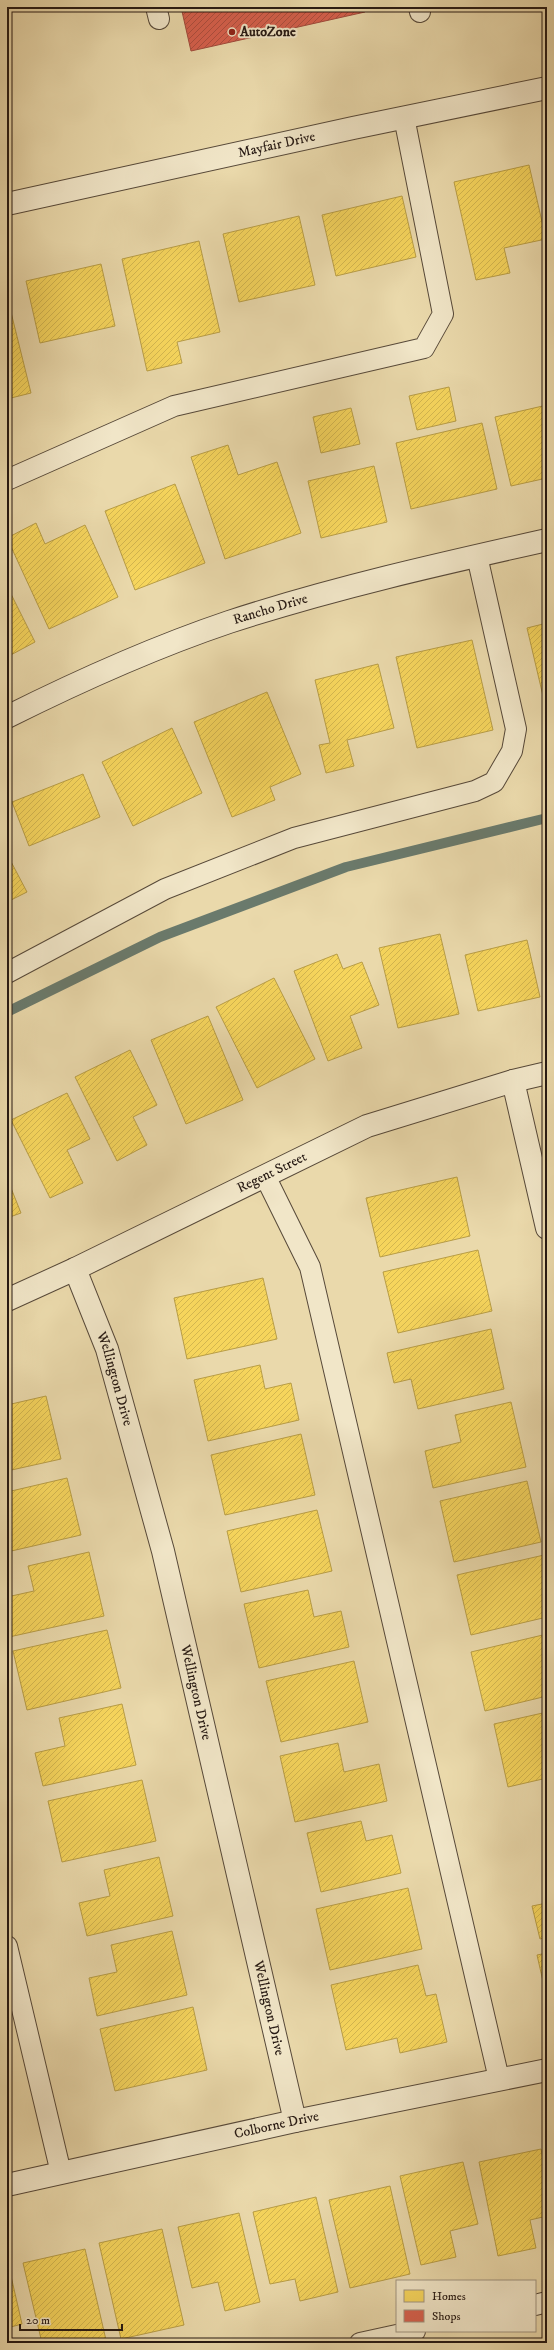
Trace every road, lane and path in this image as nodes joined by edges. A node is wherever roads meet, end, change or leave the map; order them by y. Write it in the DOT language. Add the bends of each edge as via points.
graph roads {
  1 [pos="547,88"];
  2 [pos="404,118"];
  3 [pos="7,204"];
  4 [pos="7,480"];
  5 [pos="547,540"];
  6 [pos="477,556"];
  7 [pos="7,717"];
  8 [pos="7,973"];
  9 [pos="547,1073"];
  10 [pos="514,1081"];
  11 [pos="265,1176"];
  12 [pos="547,1228"];
  13 [pos="76,1269"];
  14 [pos="7,1300"];
  15 [pos="7,1946"];
  16 [pos="547,2070"];
  17 [pos="500,2079"];
  18 [pos="295,2121"];
  19 [pos="61,2173"];
  20 [pos="7,2185"];
  21 [pos="547,2302"];
  22 [pos="536,2305"];
  23 [pos="410,2332"];
  24 [pos="360,2343"];
  1 -- 2 [label="street, Mayfair Drive"];
  2 -- 3 [label="street, Mayfair Drive"];
  2 -- 4 [label="lane" via="443,314 424,348 174,406"];
  5 -- 6 [label="street, Rancho Drive"];
  6 -- 7 [label="street, Rancho Drive" via="372,580 228,622 85,677"];
  6 -- 8 [label="lane" via="516,729 512,751 494,782 475,791 294,838 166,889"];
  9 -- 10 [label="street, Regent Street"];
  10 -- 11 [label="street, Regent Street" via="367,1126"];
  10 -- 12 [label="street"];
  11 -- 13 [label="street, Regent Street"];
  11 -- 17 [label="lane" via="310,1268"];
  13 -- 14 [label="street, Regent Street"];
  13 -- 18 [label="street, Wellington Drive" via="107,1349 163,1551"];
  15 -- 19 [label="lane"];
  16 -- 17 [label="street, Colborne Drive"];
  17 -- 18 [label="street, Colborne Drive"];
  18 -- 19 [label="street, Colborne Drive"];
  19 -- 20 [label="street, Colborne Drive"];
  21 -- 22 [label="lane"];
  23 -- 24 [label="lane"];
}
